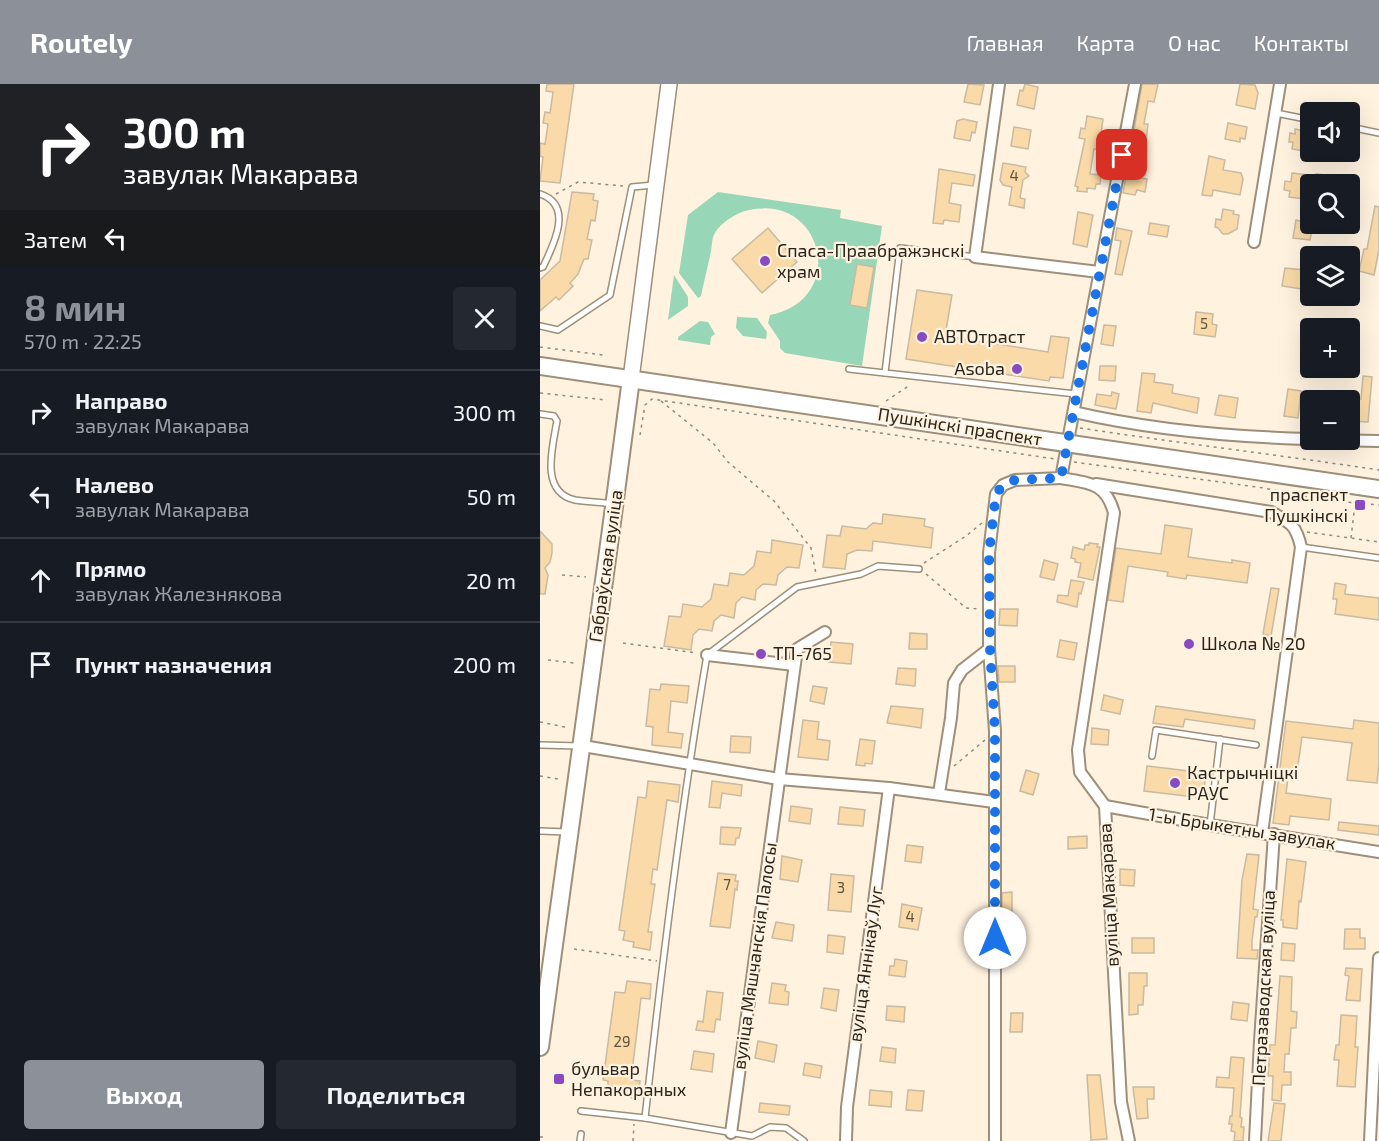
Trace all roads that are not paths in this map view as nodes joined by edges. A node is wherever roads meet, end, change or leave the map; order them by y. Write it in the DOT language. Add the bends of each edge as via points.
graph roads {
  1 [pos="669,84"];
  2 [pos="999,84"];
  3 [pos="1135,84"];
  4 [pos="1280,84"];
  5 [pos="1274,112"];
  6 [pos="1300,118"];
  7 [pos="1360,129"];
  8 [pos="1379,133"];
  9 [pos="656,185"];
  10 [pos="540,194"];
  11 [pos="1254,242"];
  12 [pos="975,257"];
  13 [pos="540,268"];
  14 [pos="1099,273"];
  15 [pos="540,326"];
  16 [pos="540,366"];
  17 [pos="849,369"];
  18 [pos="885,373"];
  19 [pos="631,379"];
  20 [pos="1076,394"];
  21 [pos="1074,412"];
  22 [pos="540,414"];
  23 [pos="1300,439"];
  24 [pos="1360,441"];
  25 [pos="1379,441"];
  26 [pos="1069,444"];
  27 [pos="1061,478"];
  28 [pos="1096,484"];
  29 [pos="1379,489"];
  30 [pos="614,504"];
  31 [pos="1301,547"];
  32 [pos="1379,558"];
  33 [pos="919,568"];
  34 [pos="825,632"];
  35 [pos="990,649"];
  36 [pos="707,655"];
  37 [pos="794,665"];
  38 [pos="1220,739"];
  39 [pos="540,745"];
  40 [pos="1256,745"];
  41 [pos="583,746"];
  42 [pos="1152,756"];
  43 [pos="689,764"];
  44 [pos="779,779"];
  45 [pos="890,788"];
  46 [pos="939,794"];
  47 [pos="994,802"];
  48 [pos="1105,806"];
  49 [pos="1210,825"];
  50 [pos="540,831"];
  51 [pos="569,832"];
  52 [pos="1268,834"];
  53 [pos="1379,852"];
  54 [pos="1379,958"];
  55 [pos="540,1047"];
  56 [pos="581,1110"];
  57 [pos="645,1118"];
  58 [pos="731,1133"];
  59 [pos="581,1134"];
  60 [pos="580,1141"];
  61 [pos="804,1141"];
  62 [pos="846,1141"];
  63 [pos="996,1141"];
  64 [pos="1129,1141"];
  65 [pos="1256,1141"];
  66 [pos="1370,1141"];
  1 -- 9 [label="main road, Габраўская вуліца"];
  2 -- 12 [label="street"];
  3 -- 14 [label="street"];
  4 -- 5 [label="street"];
  5 -- 6 [label="lane"];
  5 -- 11 [label="street"];
  7 -- 8 [label="lane"];
  9 -- 15 [label="lane" via="632,187 610,295 558,330"];
  9 -- 19 [label="main road, Габраўская вуліца"];
  10 -- 13 [label="lane" via="550,197 558,206 559,221 554,245"];
  12 -- 14 [label="street"];
  12 -- 18 [label="lane" via="900,248"];
  14 -- 20 [label="street"];
  16 -- 19 [label="main road, Пушкінскі праспект"];
  17 -- 18 [label="lane"];
  18 -- 20 [label="lane"];
  19 -- 26 [label="main road, Пушкінскі праспект"];
  19 -- 30 [label="main road, Габраўская вуліца"];
  20 -- 21 [label="street"];
  21 -- 23 [label="street" via="1115,421 1250,437"];
  21 -- 26 [label="street"];
  22 -- 30 [label="lane" via="554,416 557,421 549,475 552,487 574,500"];
  24 -- 25 [label="street"];
  26 -- 27 [label="street"];
  26 -- 29 [label="main road, Пушкінскі праспект"];
  27 -- 28 [label="street"];
  27 -- 35 [label="street" via="1015,480 1003,485 996,494 989,553"];
  28 -- 31 [label="street" via="1271,512 1297,531"];
  28 -- 48 [label="street, вуліца Макарава" via="1111,502 1114,513 1078,750 1080,772"];
  30 -- 41 [label="main road, Габраўская вуліца"];
  31 -- 32 [label="lane"];
  31 -- 52 [label="street, Петразаводская вуліца"];
  33 -- 36 [label="lane" via="878,566 861,574 796,587"];
  34 -- 37 [label="street" via="797,648"];
  35 -- 46 [label="street" via="962,670 954,683"];
  35 -- 47 [label="street"];
  36 -- 37 [label="street"];
  36 -- 43 [label="lane"];
  37 -- 44 [label="street, вуліца Мяшчанскія Палосы"];
  38 -- 40 [label="lane"];
  38 -- 42 [label="lane" via="1156,730"];
  38 -- 49 [label="lane"];
  39 -- 41 [label="lane"];
  41 -- 43 [label="street"];
  41 -- 51 [label="main road, Габраўская вуліца"];
  43 -- 44 [label="street"];
  43 -- 57 [label="lane"];
  44 -- 45 [label="street"];
  44 -- 58 [label="street, вуліца Мяшчанскія Палосы"];
  45 -- 46 [label="street"];
  45 -- 62 [label="street, вуліца Яннікаў Луг" via="847,1107"];
  46 -- 47 [label="street"];
  47 -- 63 [label="street"];
  48 -- 49 [label="street, 1-ы Брыкетны завулак"];
  48 -- 64 [label="street, вуліца Макарава" via="1121,1102"];
  49 -- 52 [label="street, 1-ы Брыкетны завулак"];
  50 -- 51 [label="lane"];
  51 -- 55 [label="main road, Габраўская вуліца"];
  52 -- 53 [label="street, 1-ы Брыкетны завулак"];
  52 -- 65 [label="street, Петразаводская вуліца"];
  54 -- 66 [label="street"];
  56 -- 57 [label="lane"];
  57 -- 58 [label="lane"];
  58 -- 61 [label="lane" via="752,1136 770,1127 786,1128"];
  59 -- 60 [label="lane"];
}
